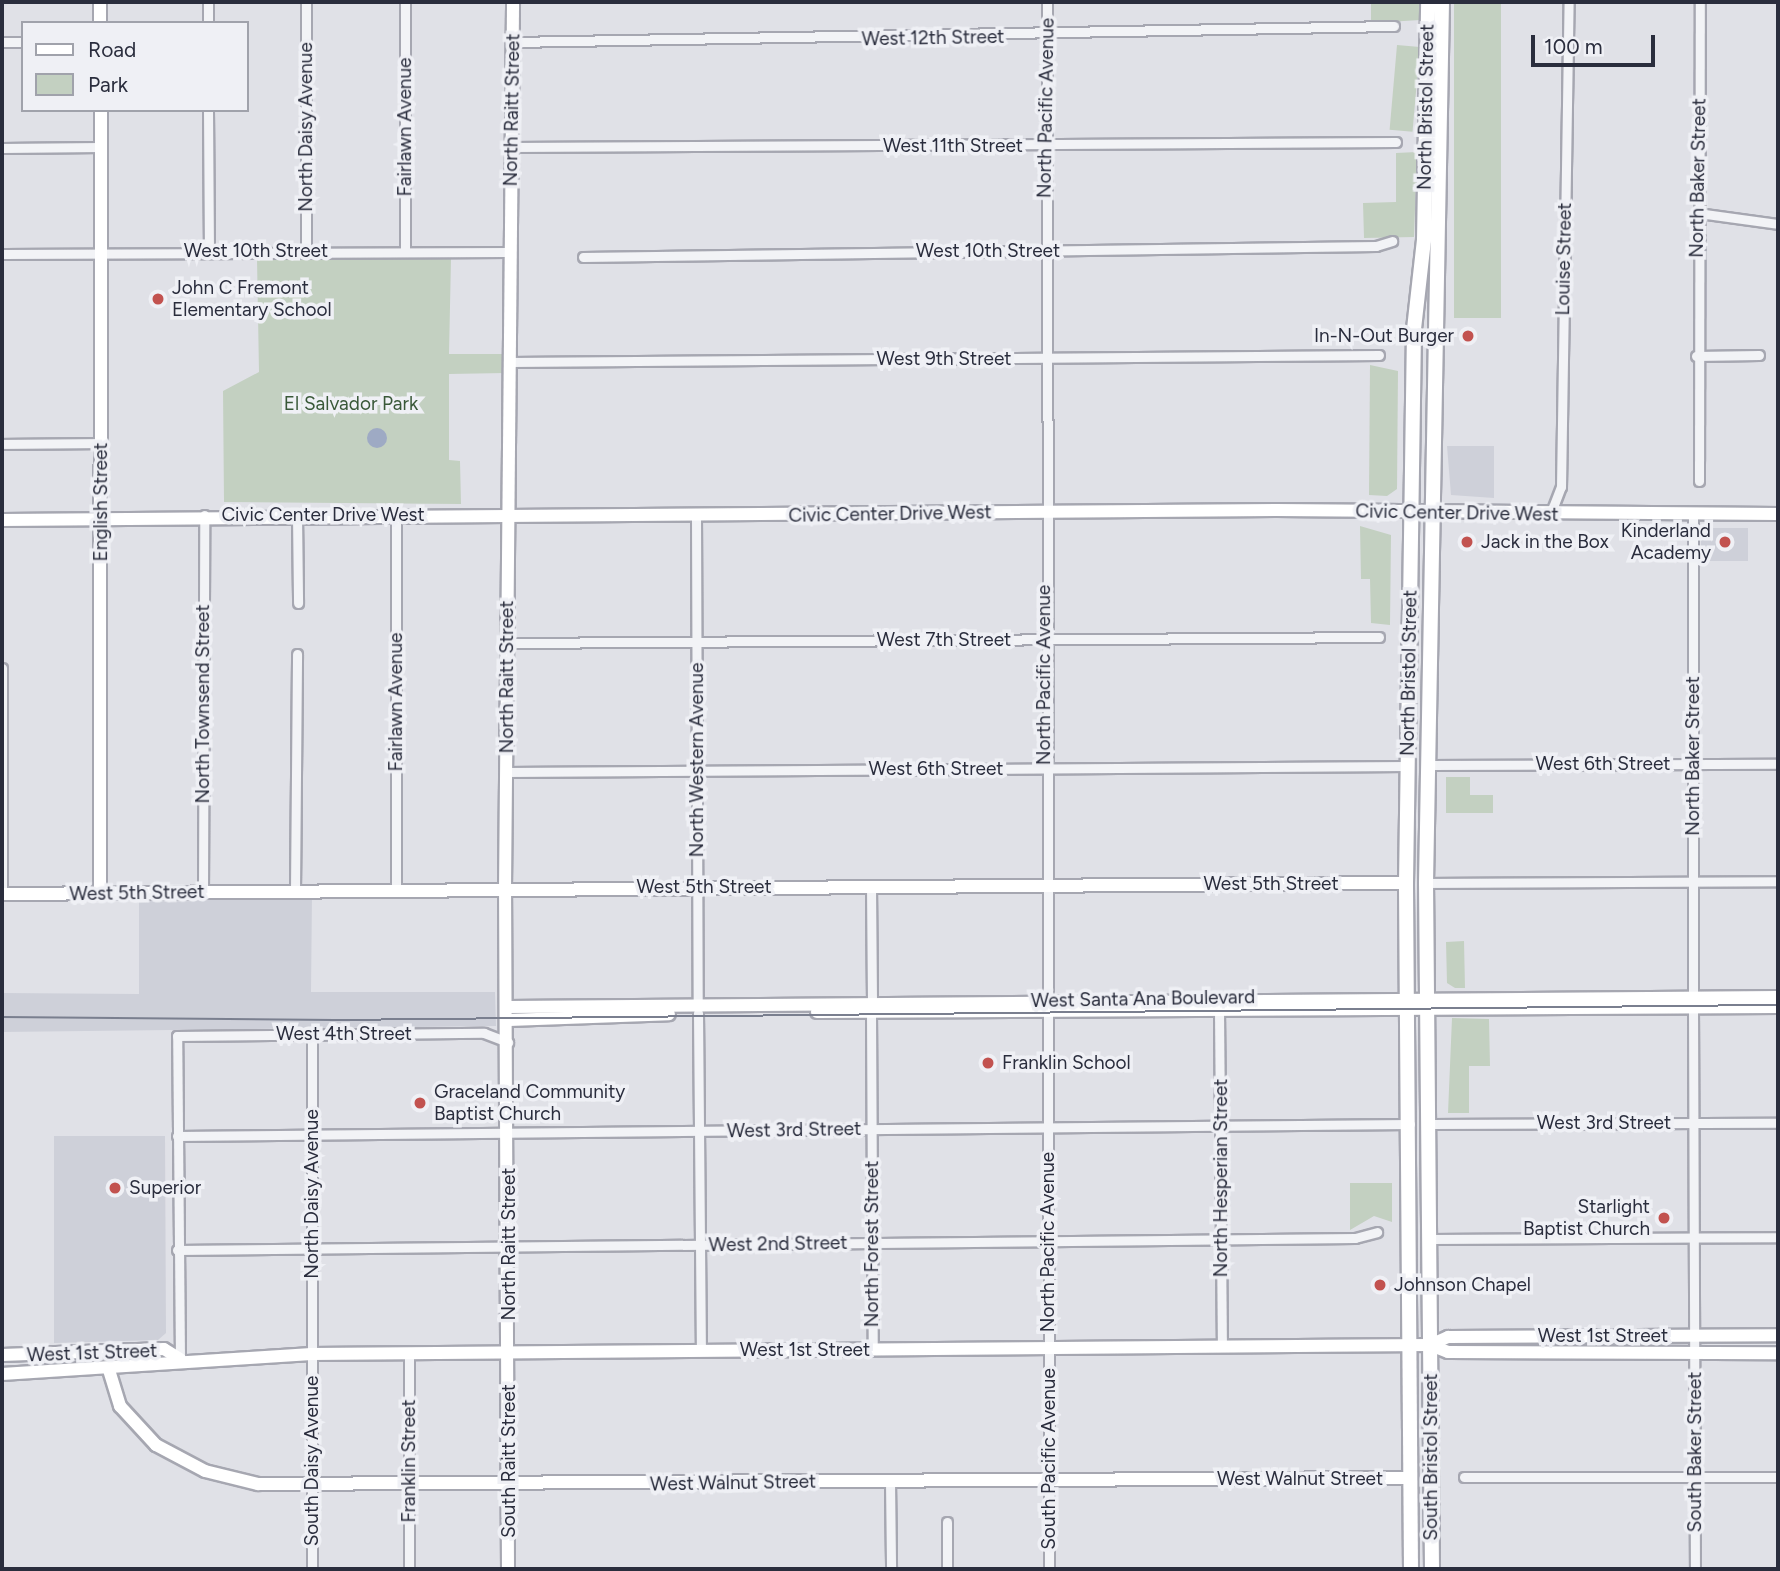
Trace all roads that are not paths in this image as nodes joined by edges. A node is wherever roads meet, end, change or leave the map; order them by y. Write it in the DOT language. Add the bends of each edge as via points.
graph roads {
  1 [pos="100,2"];
  2 [pos="208,2"];
  3 [pos="306,2"];
  4 [pos="405,2"];
  5 [pos="513,2"];
  6 [pos="1047,2"];
  7 [pos="1428,2"];
  8 [pos="1442,2"];
  9 [pos="1569,2"];
  10 [pos="1700,2"];
  11 [pos="100,21"];
  12 [pos="208,21"];
  13 [pos="1394,26"];
  14 [pos="1047,37"];
  15 [pos="2,42"];
  16 [pos="21,42"];
  17 [pos="513,42"];
  18 [pos="101,112"];
  19 [pos="208,112"];
  20 [pos="1395,142"];
  21 [pos="1045,145"];
  22 [pos="101,147"];
  23 [pos="512,147"];
  24 [pos="2,148"];
  25 [pos="1698,213"];
  26 [pos="1778,224"];
  27 [pos="1392,241"];
  28 [pos="209,251"];
  29 [pos="306,251"];
  30 [pos="1044,251"];
  31 [pos="101,252"];
  32 [pos="405,252"];
  33 [pos="510,252"];
  34 [pos="2,254"];
  35 [pos="583,257"];
  36 [pos="1379,355"];
  37 [pos="1759,355"];
  38 [pos="1696,356"];
  39 [pos="1043,358"];
  40 [pos="510,362"];
  41 [pos="102,443"];
  42 [pos="2,444"];
  43 [pos="1699,481"];
  44 [pos="1044,512"];
  45 [pos="696,514"];
  46 [pos="1411,514"];
  47 [pos="1693,514"];
  48 [pos="1778,514"];
  49 [pos="204,515"];
  50 [pos="297,515"];
  51 [pos="396,515"];
  52 [pos="508,515"];
  53 [pos="1430,515"];
  54 [pos="1550,515"];
  55 [pos="101,519"];
  56 [pos="2,520"];
  57 [pos="298,603"];
  58 [pos="1379,637"];
  59 [pos="1044,640"];
  60 [pos="696,642"];
  61 [pos="508,643"];
  62 [pos="297,654"];
  63 [pos="2,667"];
  64 [pos="2,707"];
  65 [pos="1693,764"];
  66 [pos="1778,764"];
  67 [pos="1427,765"];
  68 [pos="1407,766"];
  69 [pos="1045,769"];
  70 [pos="698,771"];
  71 [pos="506,772"];
  72 [pos="1692,881"];
  73 [pos="1778,881"];
  74 [pos="1406,883"];
  75 [pos="1426,883"];
  76 [pos="1046,885"];
  77 [pos="698,886"];
  78 [pos="871,886"];
  79 [pos="505,889"];
  80 [pos="295,890"];
  81 [pos="396,890"];
  82 [pos="203,892"];
  83 [pos="2,894"];
  84 [pos="100,894"];
  85 [pos="1778,997"];
  86 [pos="1693,1002"];
  87 [pos="1410,1003"];
  88 [pos="1429,1003"];
  89 [pos="1044,1006"];
  90 [pos="1778,1007"];
  91 [pos="871,1008"];
  92 [pos="698,1009"];
  93 [pos="1219,1010"];
  94 [pos="508,1013"];
  95 [pos="312,1035"];
  96 [pos="509,1042"];
  97 [pos="1693,1123"];
  98 [pos="1778,1123"];
  99 [pos="1410,1124"];
  100 [pos="1430,1124"];
  101 [pos="1221,1126"];
  102 [pos="1047,1128"];
  103 [pos="872,1130"];
  104 [pos="700,1131"];
  105 [pos="509,1133"];
  106 [pos="312,1135"];
  107 [pos="177,1136"];
  108 [pos="1377,1232"];
  109 [pos="1778,1237"];
  110 [pos="1695,1238"];
  111 [pos="1432,1239"];
  112 [pos="1222,1240"];
  113 [pos="1048,1241"];
  114 [pos="872,1243"];
  115 [pos="700,1245"];
  116 [pos="509,1246"];
  117 [pos="311,1248"];
  118 [pos="177,1250"];
  119 [pos="1695,1335"];
  120 [pos="1778,1335"];
  121 [pos="1430,1345"];
  122 [pos="1412,1346"];
  123 [pos="1222,1347"];
  124 [pos="1049,1348"];
  125 [pos="873,1350"];
  126 [pos="701,1351"];
  127 [pos="509,1352"];
  128 [pos="409,1353"];
  129 [pos="1695,1353"];
  130 [pos="1778,1353"];
  131 [pos="311,1354"];
  132 [pos="2,1355"];
  133 [pos="180,1359"];
  134 [pos="109,1370"];
  135 [pos="2,1374"];
  136 [pos="1464,1477"];
  137 [pos="1778,1477"];
  138 [pos="1410,1478"];
  139 [pos="1695,1478"];
  140 [pos="1049,1480"];
  141 [pos="890,1481"];
  142 [pos="508,1485"];
  143 [pos="409,1486"];
  144 [pos="312,1487"];
  145 [pos="947,1522"];
  146 [pos="312,1569"];
  147 [pos="409,1569"];
  148 [pos="508,1569"];
  149 [pos="891,1569"];
  150 [pos="947,1569"];
  151 [pos="1049,1569"];
  152 [pos="1411,1569"];
  153 [pos="1432,1569"];
  154 [pos="1695,1569"];
  1 -- 11 [label="main road"];
  2 -- 12 [label="street"];
  3 -- 29 [label="street, North Daisy Avenue"];
  4 -- 32 [label="street, Fairlawn Avenue"];
  5 -- 17 [label="main road, North Raitt Street"];
  6 -- 14 [label="street, North Pacific Avenue"];
  7 -- 46 [label="main road, North Bristol Street"];
  8 -- 53 [label="main road, North Bristol Street"];
  9 -- 54 [label="street, Louise Street" via="1561,487"];
  10 -- 25 [label="street, North Baker Street"];
  13 -- 14 [label="street, West 12th Street"];
  14 -- 17 [label="street, West 12th Street"];
  14 -- 21 [label="street, North Pacific Avenue"];
  15 -- 16 [label="street"];
  17 -- 23 [label="main road, North Raitt Street"];
  18 -- 22 [label="main road, English Street"];
  19 -- 28 [label="street"];
  20 -- 21 [label="street, West 11th Street"];
  21 -- 23 [label="street, West 11th Street"];
  21 -- 30 [label="street, North Pacific Avenue"];
  22 -- 24 [label="street"];
  22 -- 31 [label="main road, English Street"];
  23 -- 33 [label="main road, North Raitt Street"];
  25 -- 26 [label="street" via="1735,214"];
  25 -- 38 [label="street, North Baker Street"];
  27 -- 30 [label="street, West 10th Street" via="1376,246"];
  28 -- 29 [label="street, West 10th Street"];
  28 -- 31 [label="street, West 10th Street"];
  29 -- 32 [label="street, West 10th Street"];
  30 -- 35 [label="street, West 10th Street"];
  30 -- 39 [label="street, North Pacific Avenue"];
  31 -- 34 [label="street, West 10th Street"];
  31 -- 41 [label="main road, English Street"];
  32 -- 33 [label="street, West 10th Street"];
  33 -- 40 [label="main road, North Raitt Street"];
  36 -- 39 [label="street, West 9th Street"];
  37 -- 38 [label="street"];
  38 -- 43 [label="street, North Baker Street"];
  39 -- 40 [label="street, West 9th Street"];
  39 -- 44 [label="street, North Pacific Avenue"];
  40 -- 52 [label="main road, North Raitt Street"];
  41 -- 42 [label="street"];
  41 -- 55 [label="main road, English Street"];
  44 -- 45 [label="main road, Civic Center Drive West"];
  44 -- 46 [label="main road, Civic Center Drive West"];
  44 -- 59 [label="street, North Pacific Avenue"];
  45 -- 52 [label="main road, Civic Center Drive West"];
  45 -- 60 [label="street, North Western Avenue"];
  46 -- 53 [label="main road, Civic Center Drive West"];
  46 -- 68 [label="main road, North Bristol Street"];
  47 -- 48 [label="main road, Civic Center Drive West"];
  47 -- 54 [label="main road, Civic Center Drive West"];
  47 -- 65 [label="street, North Baker Street"];
  49 -- 50 [label="main road, Civic Center Drive West"];
  49 -- 55 [label="main road, Civic Center Drive West"];
  49 -- 82 [label="street, North Townsend Street"];
  50 -- 51 [label="main road, Civic Center Drive West"];
  50 -- 57 [label="street"];
  51 -- 52 [label="main road, Civic Center Drive West"];
  51 -- 81 [label="street, Fairlawn Avenue"];
  52 -- 61 [label="main road, North Raitt Street"];
  53 -- 54 [label="main road, Civic Center Drive West"];
  53 -- 67 [label="main road, North Bristol Street"];
  55 -- 56 [label="main road, Civic Center Drive West"];
  55 -- 84 [label="main road, English Street"];
  58 -- 59 [label="street, West 7th Street"];
  59 -- 60 [label="street, West 7th Street"];
  59 -- 69 [label="street, North Pacific Avenue"];
  60 -- 61 [label="street, West 7th Street"];
  60 -- 70 [label="street, North Western Avenue"];
  61 -- 71 [label="main road, North Raitt Street"];
  62 -- 80 [label="street"];
  63 -- 64 [label="street"];
  64 -- 83 [label="street"];
  65 -- 66 [label="street, West 6th Street"];
  65 -- 67 [label="street, West 6th Street"];
  65 -- 72 [label="street, North Baker Street"];
  67 -- 75 [label="main road, North Bristol Street"];
  68 -- 69 [label="street, West 6th Street"];
  68 -- 74 [label="main road, North Bristol Street"];
  69 -- 70 [label="street, West 6th Street"];
  69 -- 76 [label="street, North Pacific Avenue"];
  70 -- 71 [label="street, West 6th Street"];
  70 -- 77 [label="street, North Western Avenue"];
  71 -- 79 [label="main road, North Raitt Street"];
  72 -- 73 [label="street"];
  72 -- 75 [label="street"];
  72 -- 86 [label="street, North Baker Street"];
  74 -- 76 [label="main road, West 5th Street"];
  74 -- 87 [label="main road, North Bristol Street"];
  75 -- 88 [label="main road, North Bristol Street"];
  76 -- 78 [label="main road, West 5th Street"];
  76 -- 89 [label="street, North Pacific Avenue"];
  77 -- 78 [label="main road, West 5th Street"];
  77 -- 79 [label="main road, West 5th Street"];
  77 -- 92 [label="street, North Western Avenue"];
  78 -- 91 [label="street, North Forest Street"];
  79 -- 81 [label="main road, West 5th Street"];
  79 -- 94 [label="main road, North Raitt Street"];
  80 -- 81 [label="main road, West 5th Street"];
  80 -- 82 [label="main road, West 5th Street"];
  82 -- 84 [label="main road, West 5th Street"];
  83 -- 84 [label="main road, West 5th Street"];
  85 -- 86 [label="main road, West Santa Ana Boulevard"];
  86 -- 88 [label="main road, West Santa Ana Boulevard"];
  86 -- 90 [label="main road, West Santa Ana Boulevard"];
  86 -- 97 [label="street, North Baker Street"];
  87 -- 88 [label="main road, West Santa Ana Boulevard"];
  87 -- 89 [label="main road, West Santa Ana Boulevard"];
  87 -- 93 [label="main road, West Santa Ana Boulevard"];
  87 -- 99 [label="main road, North Bristol Street"];
  88 -- 100 [label="main road, North Bristol Street"];
  89 -- 91 [label="main road, West Santa Ana Boulevard"];
  89 -- 93 [label="main road, West Santa Ana Boulevard"];
  89 -- 102 [label="street, North Pacific Avenue"];
  91 -- 92 [label="main road, West Santa Ana Boulevard"];
  91 -- 103 [label="street, North Forest Street"];
  92 -- 94 [label="main road, West Santa Ana Boulevard"];
  92 -- 104 [label="street, North Western Avenue"];
  93 -- 101 [label="street, North Hesperian Street"];
  94 -- 96 [label="main road, North Raitt Street"];
  95 -- 96 [label="street, West 4th Street" via="484,1033"];
  95 -- 106 [label="street, North Daisy Avenue"];
  95 -- 107 [label="street, West 4th Street" via="177,1036"];
  96 -- 105 [label="main road, North Raitt Street"];
  97 -- 98 [label="street, West 3rd Street"];
  97 -- 100 [label="street, West 3rd Street"];
  97 -- 110 [label="street, North Baker Street"];
  99 -- 101 [label="street, West 3rd Street"];
  99 -- 122 [label="main road, North Bristol Street"];
  100 -- 111 [label="main road, North Bristol Street"];
  101 -- 102 [label="street, West 3rd Street"];
  101 -- 112 [label="street, North Hesperian Street"];
  102 -- 103 [label="street, West 3rd Street"];
  102 -- 113 [label="street, North Pacific Avenue"];
  103 -- 104 [label="street, West 3rd Street"];
  103 -- 114 [label="street, North Forest Street"];
  104 -- 105 [label="street, West 3rd Street"];
  104 -- 115 [label="street, North Western Avenue"];
  105 -- 106 [label="street, West 3rd Street"];
  105 -- 116 [label="main road, North Raitt Street"];
  106 -- 107 [label="street, West 3rd Street"];
  106 -- 117 [label="street, North Daisy Avenue"];
  107 -- 118 [label="street"];
  108 -- 112 [label="street, West 2nd Street" via="1355,1238"];
  109 -- 110 [label="street"];
  110 -- 111 [label="street"];
  110 -- 119 [label="street, North Baker Street"];
  111 -- 121 [label="main road, North Bristol Street"];
  112 -- 113 [label="street, West 2nd Street"];
  112 -- 123 [label="street, North Hesperian Street"];
  113 -- 114 [label="street, West 2nd Street"];
  113 -- 124 [label="street, North Pacific Avenue"];
  114 -- 115 [label="street, West 2nd Street"];
  114 -- 125 [label="street, North Forest Street"];
  115 -- 116 [label="street, West 2nd Street"];
  115 -- 126 [label="street, North Western Avenue"];
  116 -- 117 [label="street, West 2nd Street"];
  116 -- 127 [label="main road, North Raitt Street"];
  117 -- 118 [label="street, West 2nd Street"];
  117 -- 131 [label="street, North Daisy Avenue"];
  118 -- 133 [label="street"];
  119 -- 120 [label="main road, West 1st Street"];
  119 -- 121 [label="main road, West 1st Street" via="1448,1337"];
  119 -- 129 [label="street, South Baker Street"];
  121 -- 122 [label="main road, West 1st Street"];
  121 -- 129 [label="main road, West 1st Street" via="1448,1352"];
  121 -- 153 [label="main road, South Bristol Street"];
  122 -- 123 [label="main road, West 1st Street"];
  122 -- 138 [label="main road, South Bristol Street"];
  123 -- 124 [label="main road, West 1st Street"];
  124 -- 125 [label="main road, West 1st Street"];
  124 -- 140 [label="street, South Pacific Avenue"];
  125 -- 126 [label="main road, West 1st Street"];
  126 -- 127 [label="main road, West 1st Street"];
  127 -- 128 [label="main road, West 1st Street"];
  127 -- 142 [label="main road, South Raitt Street"];
  128 -- 131 [label="main road, West 1st Street"];
  128 -- 143 [label="street, Franklin Street"];
  129 -- 130 [label="main road, West 1st Street"];
  129 -- 139 [label="street, South Baker Street"];
  131 -- 133 [label="main road, West 1st Street"];
  131 -- 144 [label="street, South Daisy Avenue"];
  132 -- 133 [label="main road, West 1st Street" via="164,1349"];
  133 -- 134 [label="main road, West 1st Street" via="164,1368"];
  134 -- 135 [label="main road, West 1st Street"];
  134 -- 144 [label="main road, West Walnut Street" via="127,1416 173,1455 231,1480"];
  136 -- 139 [label="street"];
  137 -- 139 [label="street"];
  138 -- 140 [label="main road, West Walnut Street"];
  138 -- 152 [label="main road, South Bristol Street"];
  139 -- 154 [label="street, South Baker Street"];
  140 -- 141 [label="main road, West Walnut Street"];
  140 -- 151 [label="street, South Pacific Avenue"];
  141 -- 142 [label="main road, West Walnut Street"];
  141 -- 149 [label="street"];
  142 -- 143 [label="main road, West Walnut Street"];
  142 -- 148 [label="main road, South Raitt Street"];
  143 -- 144 [label="main road, West Walnut Street"];
  143 -- 147 [label="street, Franklin Street"];
  144 -- 146 [label="street, South Daisy Avenue"];
  145 -- 150 [label="street"];
}
